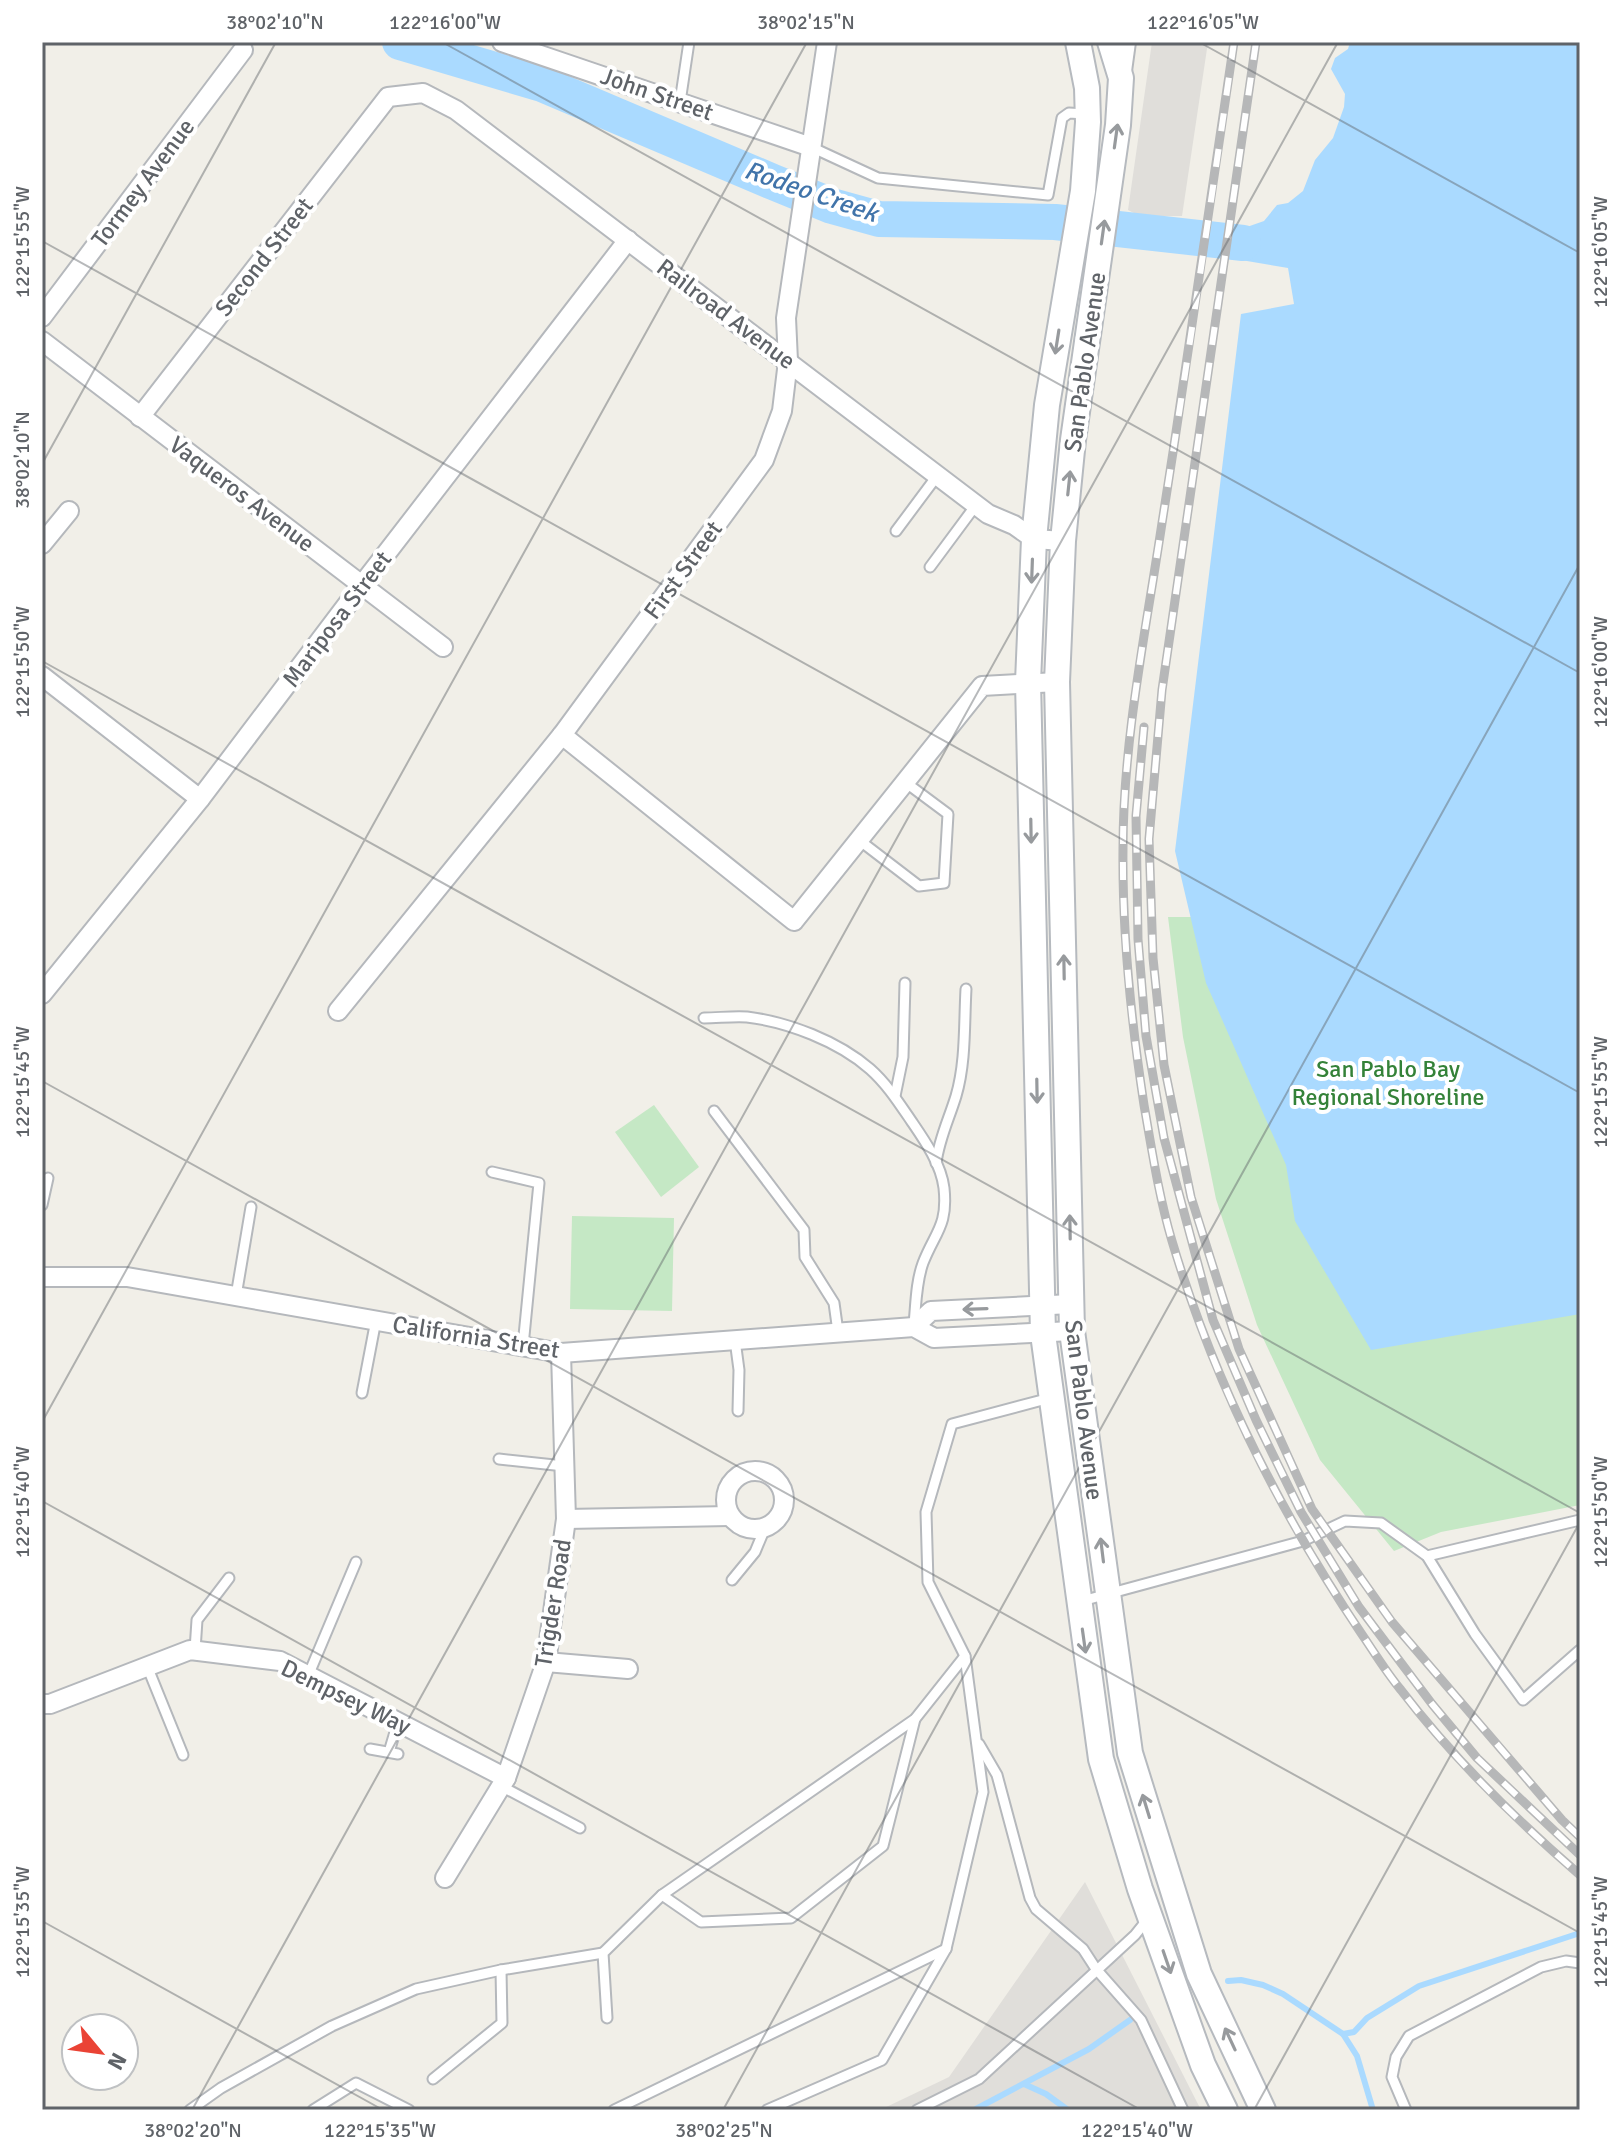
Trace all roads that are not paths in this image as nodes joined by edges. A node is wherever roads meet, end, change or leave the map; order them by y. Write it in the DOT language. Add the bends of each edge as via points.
graph roads {
  1 [pos="502,42"];
  2 [pos="689,42"];
  3 [pos="827,42"];
  4 [pos="1078,42"];
  5 [pos="1110,42"];
  6 [pos="1126,42"];
  7 [pos="243,50"];
  8 [pos="1121,78"];
  9 [pos="388,97"];
  10 [pos="680,102"];
  11 [pos="1088,114"];
  12 [pos="811,147"];
  13 [pos="628,240"];
  14 [pos="42,317"];
  15 [pos="42,341"];
  16 [pos="788,361"];
  17 [pos="140,417"];
  18 [pos="937,476"];
  19 [pos="976,505"];
  20 [pos="69,511"];
  21 [pos="896,531"];
  22 [pos="1034,539"];
  23 [pos="1063,541"];
  24 [pos="42,544"];
  25 [pos="930,567"];
  26 [pos="362,585"];
  27 [pos="443,647"];
  28 [pos="42,676"];
  29 [pos="1028,682"];
  30 [pos="1057,682"];
  31 [pos="562,735"];
  32 [pos="905,782"];
  33 [pos="200,799"];
  34 [pos="859,840"];
  35 [pos="905,983"];
  36 [pos="966,989"];
  37 [pos="42,994"];
  38 [pos="338,1011"];
  39 [pos="704,1018"];
  40 [pos="895,1096"];
  41 [pos="714,1111"];
  42 [pos="936,1163"];
  43 [pos="492,1172"];
  44 [pos="48,1178"];
  45 [pos="42,1205"];
  46 [pos="251,1207"];
  47 [pos="42,1277"];
  48 [pos="236,1296"];
  49 [pos="1071,1304"];
  50 [pos="1042,1307"];
  51 [pos="376,1320"];
  52 [pos="914,1327"];
  53 [pos="1072,1331"];
  54 [pos="838,1332"];
  55 [pos="1043,1334"];
  56 [pos="735,1340"];
  57 [pos="523,1346"];
  58 [pos="561,1353"];
  59 [pos="362,1393"];
  60 [pos="1053,1397"];
  61 [pos="738,1411"];
  62 [pos="499,1459"];
  63 [pos="564,1466"];
  64 [pos="730,1516"];
  65 [pos="566,1519"];
  66 [pos="1580,1520"];
  67 [pos="765,1528"];
  68 [pos="1427,1556"];
  69 [pos="356,1562"];
  70 [pos="229,1578"];
  71 [pos="732,1580"];
  72 [pos="1107,1594"];
  73 [pos="1079,1602"];
  74 [pos="195,1650"];
  75 [pos="1580,1650"];
  76 [pos="965,1656"];
  77 [pos="546,1662"];
  78 [pos="147,1666"];
  79 [pos="628,1669"];
  80 [pos="308,1676"];
  81 [pos="42,1704"];
  82 [pos="915,1719"];
  83 [pos="398,1722"];
  84 [pos="976,1739"];
  85 [pos="370,1749"];
  86 [pos="183,1755"];
  87 [pos="503,1782"];
  88 [pos="580,1828"];
  89 [pos="445,1878"];
  90 [pos="662,1895"];
  91 [pos="1151,1915"];
  92 [pos="946,1949"];
  93 [pos="603,1953"];
  94 [pos="1580,1963"];
  95 [pos="1096,1969"];
  96 [pos="501,1970"];
  97 [pos="607,2018"];
  98 [pos="433,2079"];
  99 [pos="190,2110"];
  100 [pos="313,2110"];
  101 [pos="409,2110"];
  102 [pos="614,2110"];
  103 [pos="767,2110"];
  104 [pos="917,2110"];
  105 [pos="1183,2110"];
  106 [pos="1225,2110"];
  107 [pos="1263,2110"];
  108 [pos="1406,2110"];
  1 -- 10 [label="street, John Street"];
  2 -- 10 [label="lane"];
  3 -- 12 [label="street, First Street"];
  4 -- 11 [label="main road, San Pablo Avenue"];
  5 -- 8 [label="main road"];
  6 -- 8 [label="street, San Pablo Avenue"];
  7 -- 14 [label="street, Tormey Avenue"];
  23 -- 8 [label="main road, San Pablo Avenue, one-way"];
  9 -- 13 [label="street, Railroad Avenue" via="423,93 456,110"];
  9 -- 17 [label="street, Second Street"];
  10 -- 12 [label="street, John Street"];
  11 -- 12 [label="lane" via="1062,118 1048,195 878,178"];
  11 -- 22 [label="main road, San Pablo Avenue, one-way" via="1083,191 1047,405"];
  12 -- 16 [label="street, First Street" via="786,318"];
  13 -- 16 [label="street, Railroad Avenue"];
  13 -- 26 [label="street, Mariposa Street"];
  15 -- 17 [label="street, Vaqueros Avenue"];
  16 -- 18 [label="street, Railroad Avenue"];
  16 -- 31 [label="street, First Street" via="782,411 764,460"];
  17 -- 26 [label="street, Vaqueros Avenue"];
  18 -- 19 [label="street, Railroad Avenue"];
  18 -- 21 [label="lane"];
  19 -- 22 [label="street, Railroad Avenue"];
  19 -- 25 [label="lane"];
  20 -- 24 [label="street"];
  22 -- 23 [label="street, Railroad Avenue"];
  22 -- 29 [label="main road, San Pablo Avenue, one-way"];
  23 -- 30 [label="main road, San Pablo Avenue"];
  26 -- 27 [label="street, Vaqueros Avenue"];
  26 -- 33 [label="street, Mariposa Street"];
  28 -- 33 [label="street"];
  29 -- 30 [label="street"];
  29 -- 32 [label="street" via="982,686"];
  29 -- 50 [label="main road, San Pablo Avenue, one-way"];
  49 -- 30 [label="main road, San Pablo Avenue, one-way"];
  31 -- 34 [label="street" via="794,921"];
  31 -- 38 [label="street, First Street"];
  32 -- 34 [label="street"];
  32 -- 34 [label="lane" via="948,814 944,883 919,886"];
  33 -- 37 [label="street, Mariposa Street"];
  35 -- 40 [label="lane" via="903,1057"];
  36 -- 42 [label="lane" via="961,1073"];
  39 -- 40 [label="lane" via="770,1021 824,1040 871,1070"];
  40 -- 42 [label="lane"];
  41 -- 54 [label="lane" via="804,1230 805,1257 834,1303"];
  42 -- 52 [label="lane" via="944,1185 944,1216 924,1263"];
  43 -- 57 [label="lane" via="539,1183"];
  44 -- 45 [label="lane"];
  46 -- 48 [label="lane"];
  47 -- 48 [label="street, California Street" via="127,1277"];
  48 -- 51 [label="street, California Street"];
  49 -- 50 [label="street, California Street"];
  49 -- 53 [label="main road, San Pablo Avenue"];
  50 -- 52 [label="street, California Street, one-way" via="931,1311"];
  50 -- 55 [label="main road, San Pablo Avenue"];
  51 -- 57 [label="street, California Street"];
  51 -- 59 [label="lane"];
  52 -- 54 [label="street, California Street"];
  52 -- 55 [label="street, California Street" via="934,1338"];
  53 -- 55 [label="street, California Street"];
  72 -- 53 [label="main road, San Pablo Avenue, one-way"];
  54 -- 56 [label="street, California Street"];
  55 -- 60 [label="main road, San Pablo Avenue"];
  56 -- 58 [label="street, California Street"];
  56 -- 61 [label="lane"];
  57 -- 58 [label="street, California Street"];
  58 -- 63 [label="street, Trigder Road"];
  60 -- 73 [label="main road, San Pablo Avenue"];
  60 -- 76 [label="lane" via="952,1424 926,1512 928,1582"];
  62 -- 63 [label="lane"];
  63 -- 65 [label="street, Trigder Road"];
  64 -- 65 [label="street"];
  64 -- 67 [label="street" via="746,1528"];
  64 -- 67 [label="street" via="726,1498 733,1481 749,1472 767,1474 781,1486 784,1505"];
  65 -- 77 [label="street, Trigder Road"];
  66 -- 68 [label="lane"];
  67 -- 71 [label="lane" via="755,1552"];
  68 -- 72 [label="lane" via="1381,1523 1345,1521 1303,1541"];
  68 -- 75 [label="lane" via="1523,1700"];
  69 -- 80 [label="lane"];
  70 -- 74 [label="lane" via="197,1620"];
  72 -- 73 [label="lane"];
  107 -- 72 [label="main road, San Pablo Avenue, one-way" via="1199,1974 1168,1880 1130,1753"];
  73 -- 91 [label="main road, San Pablo Avenue, one-way" via="1101,1759"];
  74 -- 78 [label="street, Dempsey Way"];
  74 -- 80 [label="street, Dempsey Way" via="280,1661"];
  76 -- 82 [label="lane"];
  76 -- 84 [label="lane"];
  77 -- 79 [label="street"];
  77 -- 87 [label="street, Trigder Road"];
  78 -- 81 [label="street, Dempsey Way"];
  78 -- 86 [label="lane"];
  80 -- 83 [label="street, Dempsey Way"];
  82 -- 90 [label="lane"];
  82 -- 90 [label="lane" via="883,1846 791,1918 701,1922"];
  83 -- 85 [label="lane" via="393,1753"];
  83 -- 87 [label="street, Dempsey Way"];
  84 -- 92 [label="lane" via="983,1792"];
  84 -- 95 [label="lane" via="997,1775 1030,1898 1083,1949"];
  87 -- 88 [label="lane"];
  87 -- 89 [label="street, Trigder Road"];
  90 -- 93 [label="lane"];
  91 -- 95 [label="lane"];
  91 -- 106 [label="main road, San Pablo Avenue, one-way" via="1203,2065"];
  92 -- 102 [label="lane"];
  92 -- 103 [label="lane" via="882,2060"];
  93 -- 96 [label="lane"];
  93 -- 97 [label="lane"];
  94 -- 108 [label="lane" via="1541,1967 1409,2036 1392,2077"];
  95 -- 104 [label="lane" via="979,2079"];
  95 -- 105 [label="lane" via="1141,2020"];
  96 -- 98 [label="lane" via="502,2023"];
  96 -- 99 [label="lane" via="416,1989 332,2026"];
  100 -- 101 [label="lane" via="356,2083"];
}
